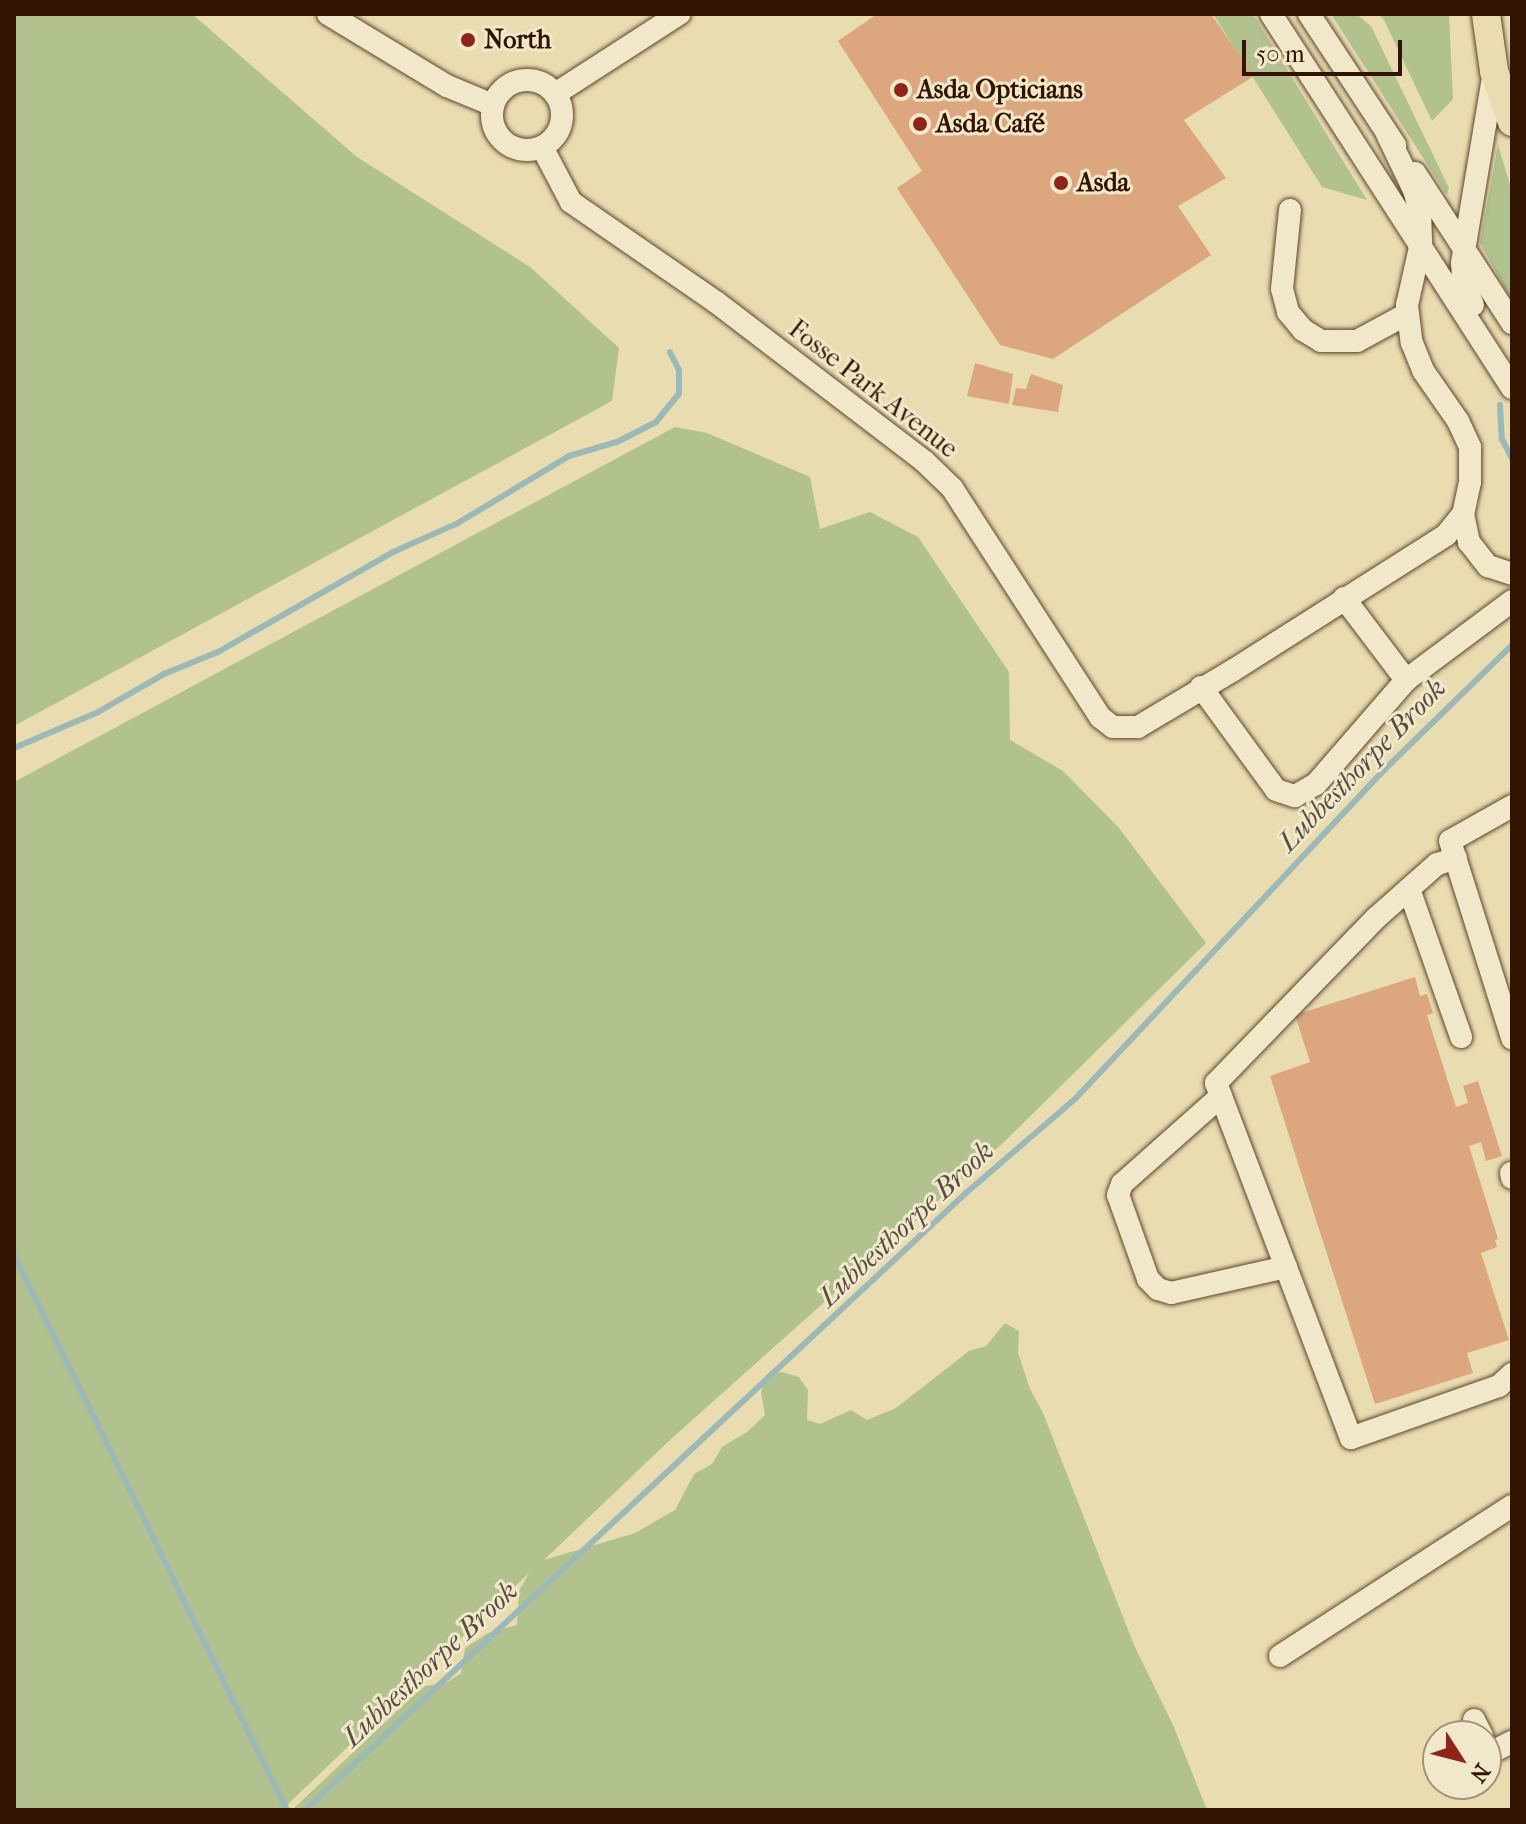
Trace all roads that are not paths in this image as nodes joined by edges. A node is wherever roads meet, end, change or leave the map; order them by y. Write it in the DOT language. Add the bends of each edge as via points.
graph roads {
  1 [pos="328,14"];
  2 [pos="1271,14"];
  3 [pos="1309,14"];
  4 [pos="1486,14"];
  5 [pos="671,16"];
  6 [pos="1503,88"];
  7 [pos="555,94"];
  8 [pos="493,105"];
  9 [pos="1512,122"];
  10 [pos="1387,134"];
  11 [pos="542,147"];
  12 [pos="1290,210"];
  13 [pos="1421,243"];
  14 [pos="1465,246"];
  15 [pos="1407,314"];
  16 [pos="1512,323"];
  17 [pos="1512,372"];
  18 [pos="1512,388"];
  19 [pos="1463,514"];
  20 [pos="1512,574"];
  21 [pos="1344,598"];
  22 [pos="1512,601"];
  23 [pos="1406,680"];
  24 [pos="1201,687"];
  25 [pos="1512,806"];
  26 [pos="1456,858"];
  27 [pos="1409,889"];
  28 [pos="1505,992"];
  29 [pos="1461,1037"];
  30 [pos="1512,1038"];
  31 [pos="1221,1096"];
  32 [pos="1286,1267"];
  33 [pos="1512,1374"];
  34 [pos="1512,1506"];
  35 [pos="1280,1656"];
  1 -- 8 [label="street" via="447,86"];
  2 -- 13 [label="street"];
  3 -- 10 [label="street"];
  4 -- 6 [label="main road"];
  5 -- 7 [label="street"];
  6 -- 9 [label="main road"];
  6 -- 14 [label="street"];
  7 -- 8 [label="street" via="538,82 516,82"];
  7 -- 11 [label="street" via="561,124"];
  8 -- 11 [label="street" via="500,138 519,150"];
  10 -- 13 [label="street" via="1414,190"];
  10 -- 14 [label="street"];
  11 -- 24 [label="street, Fosse Park Avenue" via="571,202 739,319 952,488 1100,717 1113,727 1138,727"];
  12 -- 15 [label="street" via="1282,289 1288,312 1303,330 1321,341 1357,341"];
  13 -- 15 [label="street"];
  13 -- 18 [label="street"];
  14 -- 16 [label="street"];
  14 -- 17 [label="street" via="1463,280"];
  15 -- 19 [label="street" via="1424,372 1470,447"];
  19 -- 20 [label="street" via="1477,556"];
  19 -- 21 [label="street, Fosse Park Avenue" via="1446,535"];
  21 -- 23 [label="street"];
  21 -- 24 [label="street, Fosse Park Avenue"];
  22 -- 23 [label="street"];
  23 -- 24 [label="street" via="1316,784 1295,796 1276,790"];
  25 -- 26 [label="street" via="1450,841"];
  26 -- 27 [label="street" via="1437,864"];
  26 -- 28 [label="street"];
  27 -- 29 [label="street"];
  27 -- 31 [label="street" via="1216,1083"];
  28 -- 30 [label="street"];
  31 -- 32 [label="street"];
  31 -- 32 [label="street" via="1122,1184 1118,1195 1148,1279 1171,1293"];
  32 -- 33 [label="street" via="1351,1438 1499,1386"];
  34 -- 35 [label="street"];
}
